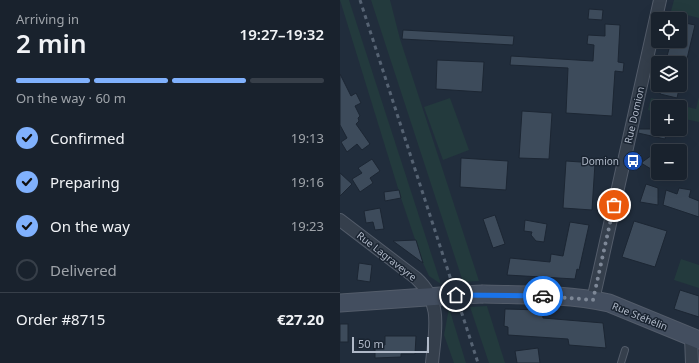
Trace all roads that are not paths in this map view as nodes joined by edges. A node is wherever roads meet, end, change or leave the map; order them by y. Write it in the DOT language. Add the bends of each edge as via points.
graph roads {
  1 [pos="660,0"];
  2 [pos="340,220"];
  3 [pos="436,296"];
  4 [pos="593,300"];
  5 [pos="340,303"];
  6 [pos="695,338"];
  7 [pos="626,350"];
  8 [pos="432,363"];
  9 [pos="621,363"];
  10 [pos="692,363"];
  1 -- 4 [label="street, Rue Domion"];
  2 -- 3 [label="street, Rue Lagraveyre"];
  3 -- 4 [label="street, Rue Stéhélin, bridge" via="483,294"];
  3 -- 5 [label="street, Rue Stéhélin"];
  3 -- 8 [label="street, Rue Lagraveyre"];
  4 -- 6 [label="street, Rue Stéhélin" via="608,303"];
  6 -- 10 [label="street"];
  7 -- 9 [label="lane"];
}
